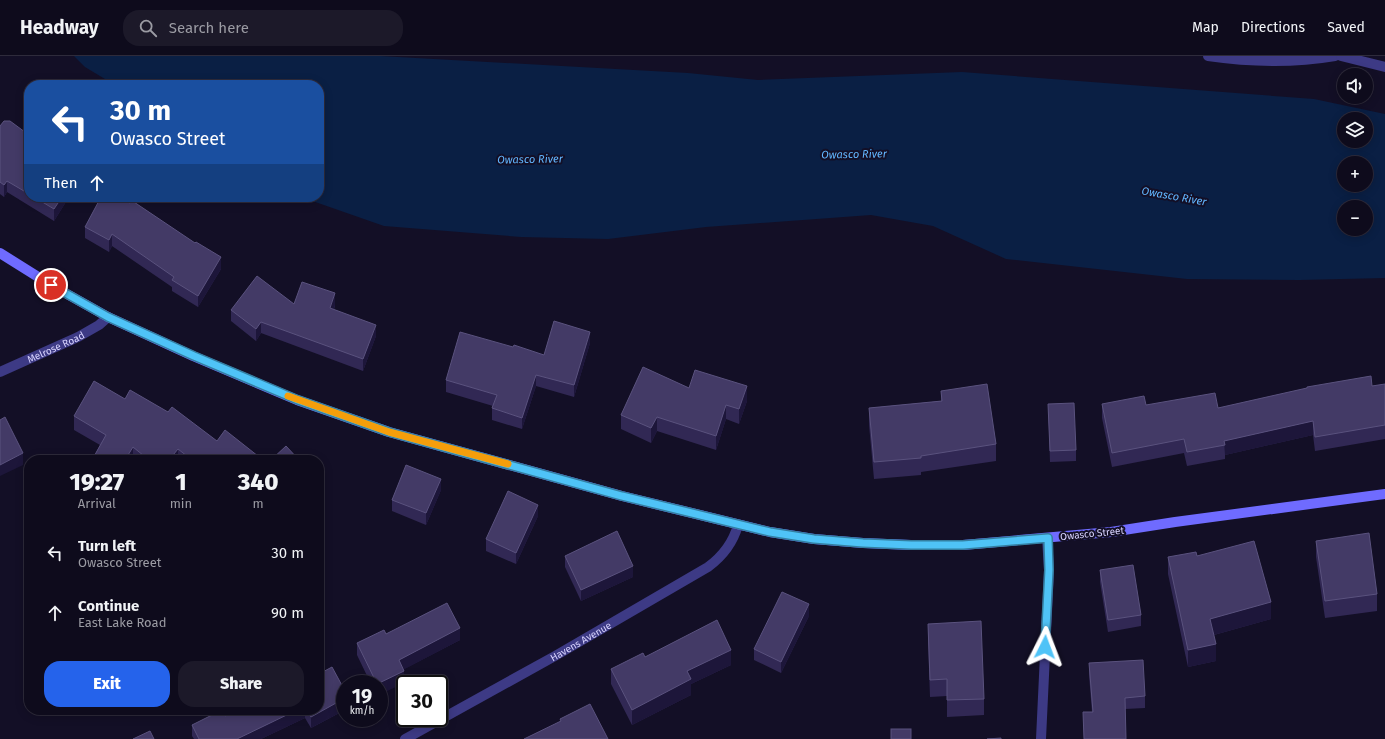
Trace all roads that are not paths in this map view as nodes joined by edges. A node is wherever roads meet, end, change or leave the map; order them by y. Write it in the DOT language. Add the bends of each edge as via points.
graph roads {
  1 [pos="1208,56"];
  2 [pos="1335,56"];
  3 [pos="1341,56"];
  4 [pos="1385,67"];
  5 [pos="0,253"];
  6 [pos="108,317"];
  7 [pos="0,372"];
  8 [pos="1385,494"];
  9 [pos="738,525"];
  10 [pos="1048,538"];
  11 [pos="405,739"];
  12 [pos="1041,739"];
  1 -- 2 [label="street" via="1242,60 1315,59"];
  3 -- 4 [label="street"];
  5 -- 6 [label="main road, Owasco Street"];
  6 -- 7 [label="street, Melrose Road" via="78,337"];
  6 -- 9 [label="main road, Owasco Street" via="298,400 389,432"];
  8 -- 10 [label="main road, Owasco Street" via="1111,532"];
  9 -- 10 [label="main road, Owasco Street" via="814,539 863,543 963,545"];
  9 -- 11 [label="street, Havens Avenue" via="726,552 708,567"];
  10 -- 12 [label="street" via="1049,570"];
}
